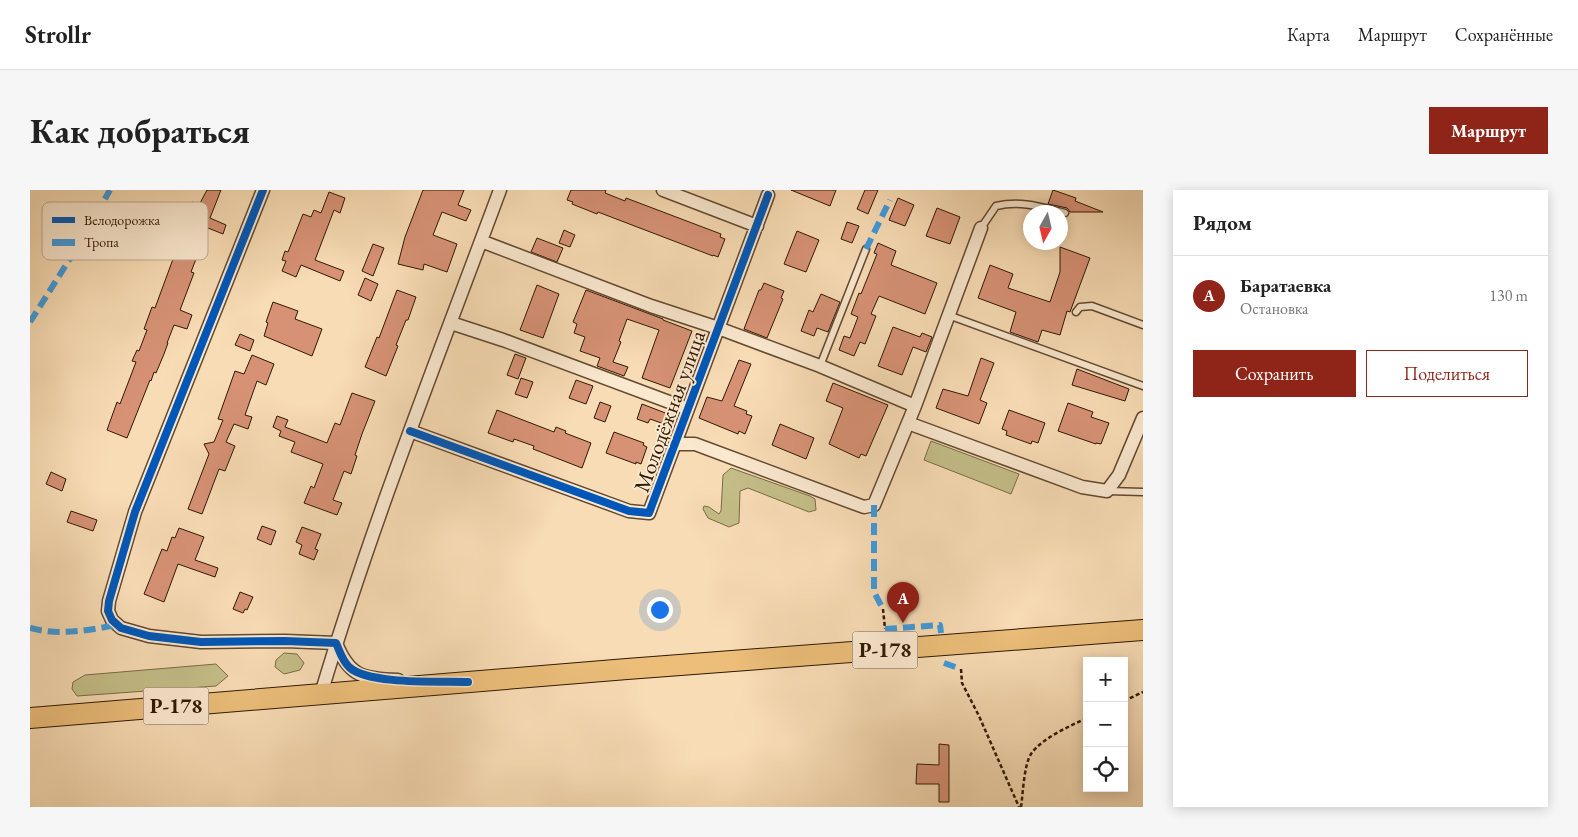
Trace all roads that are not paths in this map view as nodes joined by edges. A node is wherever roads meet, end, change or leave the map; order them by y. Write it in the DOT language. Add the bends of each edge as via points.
graph roads {
  1 [pos="263,190"];
  2 [pos="500,190"];
  3 [pos="663,190"];
  4 [pos="766,193"];
  5 [pos="1034,205"];
  6 [pos="756,226"];
  7 [pos="981,228"];
  8 [pos="481,240"];
  9 [pos="866,250"];
  10 [pos="1076,312"];
  11 [pos="948,315"];
  12 [pos="451,323"];
  13 [pos="1143,325"];
  14 [pos="718,328"];
  15 [pos="820,366"];
  16 [pos="1143,386"];
  17 [pos="915,406"];
  18 [pos="688,409"];
  19 [pos="1143,418"];
  20 [pos="908,423"];
  21 [pos="410,431"];
  22 [pos="675,444"];
  23 [pos="1107,491"];
  24 [pos="1143,492"];
  25 [pos="1143,630"];
  26 [pos="336,643"];
  27 [pos="468,682"];
  28 [pos="321,694"];
  29 [pos="30,718"];
  1 -- 26 [label="street" via="135,512 108,611 121,628 149,636 201,642"];
  2 -- 8 [label="street"];
  3 -- 6 [label="street"];
  4 -- 6 [label="street, Молодёжная улица"];
  5 -- 7 [label="lane" via="1011,202 996,206"];
  6 -- 14 [label="street, Молодёжная улица"];
  7 -- 11 [label="street, Молодёжная улица"];
  8 -- 12 [label="street"];
  8 -- 14 [label="street, Молодёжная улица" via="651,306"];
  9 -- 15 [label="lane"];
  10 -- 13 [label="lane" via="1080,306 1092,306"];
  11 -- 16 [label="lane"];
  11 -- 17 [label="street, Молодёжная улица"];
  12 -- 18 [label="street, Молодёжная улица"];
  12 -- 21 [label="street"];
  14 -- 15 [label="street, Молодёжная улица"];
  14 -- 18 [label="street, Молодёжная улица"];
  15 -- 17 [label="street, Молодёжная улица"];
  17 -- 20 [label="street, Молодёжная улица"];
  18 -- 22 [label="street, Молодёжная улица"];
  19 -- 23 [label="street" via="1119,475"];
  20 -- 22 [label="street, Молодёжная улица" via="874,505 864,507 695,444"];
  20 -- 23 [label="street" via="1082,487"];
  21 -- 22 [label="street, Молодёжная улица" via="629,511 649,513"];
  21 -- 26 [label="street"];
  23 -- 24 [label="lane"];
  25 -- 27 [label="highway, Р-178"];
  26 -- 27 [label="street" via="342,659 361,675 378,679"];
  26 -- 28 [label="street"];
  27 -- 28 [label="highway, Р-178"];
  28 -- 29 [label="highway, Р-178"];
}
